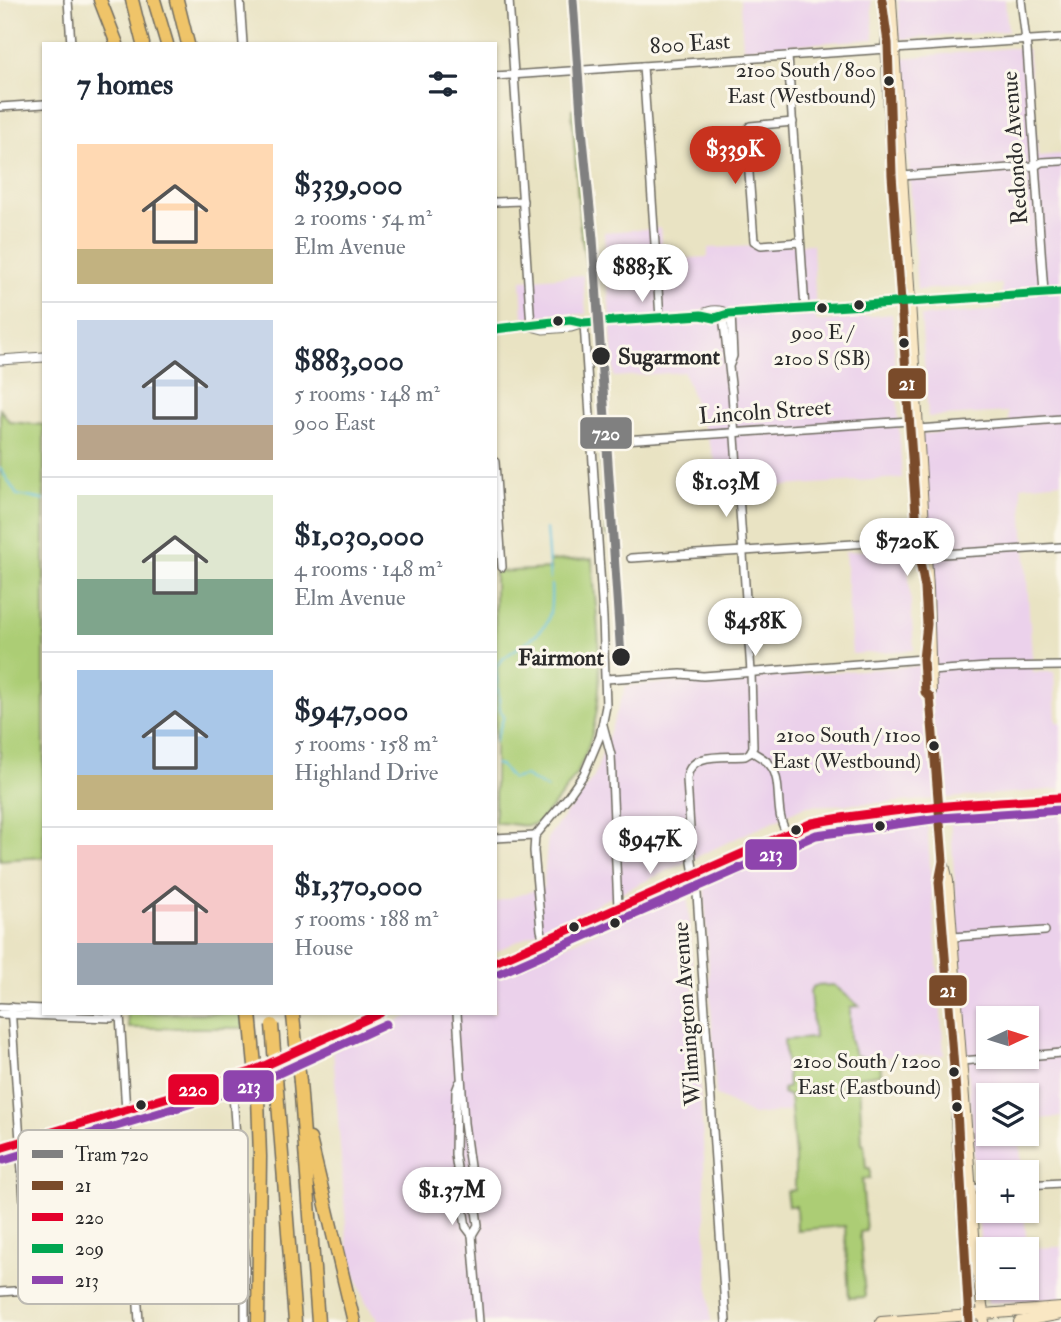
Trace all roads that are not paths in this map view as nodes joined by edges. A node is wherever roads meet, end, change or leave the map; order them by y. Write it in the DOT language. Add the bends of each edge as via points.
graph roads {
  1 [pos="68,0"];
  2 [pos="100,0"];
  3 [pos="132,0"];
  4 [pos="154,0"];
  5 [pos="177,0"];
  6 [pos="240,0"];
  7 [pos="509,0"];
  8 [pos="882,0"];
  9 [pos="891,0"];
  10 [pos="1021,0"];
  11 [pos="1061,38"];
  12 [pos="1026,40"];
  13 [pos="71,42"];
  14 [pos="116,42"];
  15 [pos="143,42"];
  16 [pos="166,42"];
  17 [pos="188,42"];
  18 [pos="243,42"];
  19 [pos="891,49"];
  20 [pos="788,56"];
  21 [pos="643,66"];
  22 [pos="514,74"];
  23 [pos="497,75"];
  24 [pos="42,104"];
  25 [pos="0,107"];
  26 [pos="793,122"];
  27 [pos="1061,161"];
  28 [pos="1035,166"];
  29 [pos="897,176"];
  30 [pos="523,201"];
  31 [pos="497,202"];
  32 [pos="800,242"];
  33 [pos="1061,292"];
  34 [pos="1044,293"];
  35 [pos="906,303"];
  36 [pos="805,309"];
  37 [pos="729,314"];
  38 [pos="660,318"];
  39 [pos="584,323"];
  40 [pos="531,326"];
  41 [pos="497,328"];
  42 [pos="42,357"];
  43 [pos="0,360"];
  44 [pos="1061,419"];
  45 [pos="915,430"];
  46 [pos="735,432"];
  47 [pos="623,440"];
  48 [pos="497,493"];
  49 [pos="917,516"];
  50 [pos="918,540"];
  51 [pos="1061,547"];
  52 [pos="743,551"];
  53 [pos="926,555"];
  54 [pos="631,558"];
  55 [pos="502,568"];
  56 [pos="923,659"];
  57 [pos="1061,666"];
  58 [pos="751,672"];
  59 [pos="930,676"];
  60 [pos="606,679"];
  61 [pos="930,697"];
  62 [pos="603,724"];
  63 [pos="751,751"];
  64 [pos="1061,798"];
  65 [pos="939,806"];
  66 [pos="787,833"];
  67 [pos="535,836"];
  68 [pos="497,838"];
  69 [pos="943,861"];
  70 [pos="694,874"];
  71 [pos="618,907"];
  72 [pos="1045,931"];
  73 [pos="952,937"];
  74 [pos="544,941"];
  75 [pos="497,961"];
  76 [pos="947,986"];
  77 [pos="0,1007"];
  78 [pos="42,1009"];
  79 [pos="11,1011"];
  80 [pos="42,1013"];
  81 [pos="0,1014"];
  82 [pos="68,1015"];
  83 [pos="116,1015"];
  84 [pos="118,1015"];
  85 [pos="250,1015"];
  86 [pos="293,1015"];
  87 [pos="377,1015"];
  88 [pos="457,1015"];
  89 [pos="957,1018"];
  90 [pos="271,1019"];
  91 [pos="1061,1053"];
  92 [pos="1040,1055"];
  93 [pos="976,1060"];
  94 [pos="961,1061"];
  95 [pos="229,1079"];
  96 [pos="460,1083"];
  97 [pos="301,1101"];
  98 [pos="125,1111"];
  99 [pos="956,1119"];
  100 [pos="19,1130"];
  101 [pos="61,1130"];
  102 [pos="126,1130"];
  103 [pos="235,1130"];
  104 [pos="18,1143"];
  105 [pos="0,1148"];
  106 [pos="1061,1183"];
  107 [pos="1039,1184"];
  108 [pos="971,1189"];
  109 [pos="976,1189"];
  110 [pos="472,1235"];
  111 [pos="18,1291"];
  112 [pos="0,1292"];
  113 [pos="138,1304"];
  114 [pos="245,1304"];
  115 [pos="1061,1308"];
  116 [pos="1061,1314"];
  117 [pos="984,1318"];
  118 [pos="969,1319"];
  119 [pos="139,1322"];
  120 [pos="245,1322"];
  121 [pos="258,1322"];
  122 [pos="295,1322"];
  123 [pos="317,1322"];
  124 [pos="354,1322"];
  125 [pos="479,1322"];
  126 [pos="726,1322"];
  127 [pos="881,1322"];
  128 [pos="1019,1322"];
  1 -- 13 [label="street"];
  2 -- 14 [label="highway"];
  3 -- 15 [label="highway"];
  4 -- 16 [label="highway"];
  5 -- 17 [label="highway"];
  6 -- 18 [label="street"];
  7 -- 22 [label="street"];
  8 -- 19 [label="main road"];
  9 -- 19 [label="main road"];
  10 -- 12 [label="street, Redondo Avenue"];
  11 -- 12 [label="street, 800 East"];
  12 -- 19 [label="street, 800 East"];
  12 -- 28 [label="street, Redondo Avenue"];
  19 -- 20 [label="street, 800 East"];
  19 -- 29 [label="main road"];
  19 -- 29 [label="main road" via="889,117"];
  20 -- 21 [label="street, 800 East"];
  20 -- 26 [label="street"];
  21 -- 22 [label="street, 800 East"];
  21 -- 38 [label="street"];
  22 -- 23 [label="street, 800 East"];
  22 -- 30 [label="street"];
  24 -- 25 [label="street"];
  26 -- 32 [label="street"];
  26 -- 32 [label="street" via="750,126 746,132 754,241 761,245"];
  27 -- 28 [label="street"];
  28 -- 29 [label="street"];
  28 -- 34 [label="street, Redondo Avenue"];
  29 -- 35 [label="main road"];
  29 -- 35 [label="main road" via="901,227 906,236"];
  30 -- 31 [label="street"];
  30 -- 40 [label="street"];
  32 -- 36 [label="street"];
  33 -- 34 [label="street"];
  34 -- 35 [label="street"];
  35 -- 36 [label="street"];
  35 -- 45 [label="main road"];
  36 -- 37 [label="street"];
  37 -- 38 [label="street" via="721,318"];
  37 -- 46 [label="street"];
  38 -- 39 [label="street"];
  39 -- 40 [label="street" via="570,320"];
  39 -- 60 [label="street"];
  40 -- 41 [label="street"];
  42 -- 43 [label="street"];
  44 -- 45 [label="street, Lincoln Street"];
  45 -- 46 [label="street, Lincoln Street"];
  45 -- 49 [label="main road"];
  45 -- 53 [label="main road"];
  46 -- 47 [label="street, Lincoln Street"];
  46 -- 52 [label="street"];
  48 -- 55 [label="street"];
  49 -- 50 [label="main road"];
  49 -- 53 [label="main road"];
  50 -- 52 [label="street"];
  50 -- 56 [label="main road" via="927,624"];
  51 -- 53 [label="street"];
  52 -- 54 [label="street"];
  52 -- 58 [label="street"];
  53 -- 59 [label="main road"];
  56 -- 58 [label="street"];
  56 -- 59 [label="main road"];
  56 -- 61 [label="main road" via="925,692"];
  57 -- 59 [label="street" via="987,667"];
  58 -- 60 [label="street"];
  58 -- 63 [label="street"];
  59 -- 61 [label="main road"];
  60 -- 62 [label="street"];
  61 -- 65 [label="main road"];
  62 -- 67 [label="street" via="578,783"];
  62 -- 71 [label="street" via="611,755"];
  63 -- 66 [label="street" via="775,772 779,816"];
  63 -- 70 [label="street, Wilmington Avenue" via="745,756 699,760 688,771"];
  64 -- 65 [label="street"];
  65 -- 66 [label="street" via="831,819"];
  65 -- 69 [label="main road"];
  66 -- 70 [label="street"];
  67 -- 68 [label="street"];
  67 -- 74 [label="street"];
  69 -- 73 [label="main road"];
  69 -- 76 [label="main road" via="939,882"];
  70 -- 71 [label="street"];
  70 -- 126 [label="street, Wilmington Avenue"];
  71 -- 74 [label="street"];
  72 -- 73 [label="street"];
  73 -- 89 [label="main road"];
  74 -- 75 [label="street"];
  76 -- 89 [label="main road" via="951,987"];
  76 -- 99 [label="main road"];
  77 -- 79 [label="street"];
  78 -- 79 [label="street"];
  79 -- 80 [label="street"];
  79 -- 81 [label="street"];
  79 -- 100 [label="street"];
  82 -- 83 [label="street"];
  84 -- 98 [label="street"];
  85 -- 121 [label="highway, bridge" via="260,1157"];
  86 -- 97 [label="highway, bridge"];
  87 -- 95 [label="street"];
  88 -- 96 [label="street"];
  89 -- 94 [label="main road"];
  90 -- 122 [label="highway, bridge"];
  91 -- 92 [label="street"];
  93 -- 94 [label="street"];
  94 -- 108 [label="main road"];
  95 -- 98 [label="street"];
  95 -- 103 [label="street"];
  96 -- 110 [label="street" via="478,1225"];
  96 -- 110 [label="street" via="455,1155 466,1227"];
  97 -- 123 [label="highway"];
  97 -- 124 [label="highway"];
  98 -- 101 [label="street"];
  98 -- 102 [label="street"];
  99 -- 108 [label="main road" via="965,1183"];
  99 -- 118 [label="main road"];
  104 -- 105 [label="street"];
  106 -- 107 [label="street"];
  108 -- 109 [label="street"];
  108 -- 117 [label="main road"];
  110 -- 125 [label="street"];
  111 -- 112 [label="street"];
  113 -- 119 [label="street"];
  114 -- 120 [label="street"];
  115 -- 117 [label="main road"];
  116 -- 128 [label="main road"];
  117 -- 118 [label="main road"];
  118 -- 127 [label="main road"];
}
